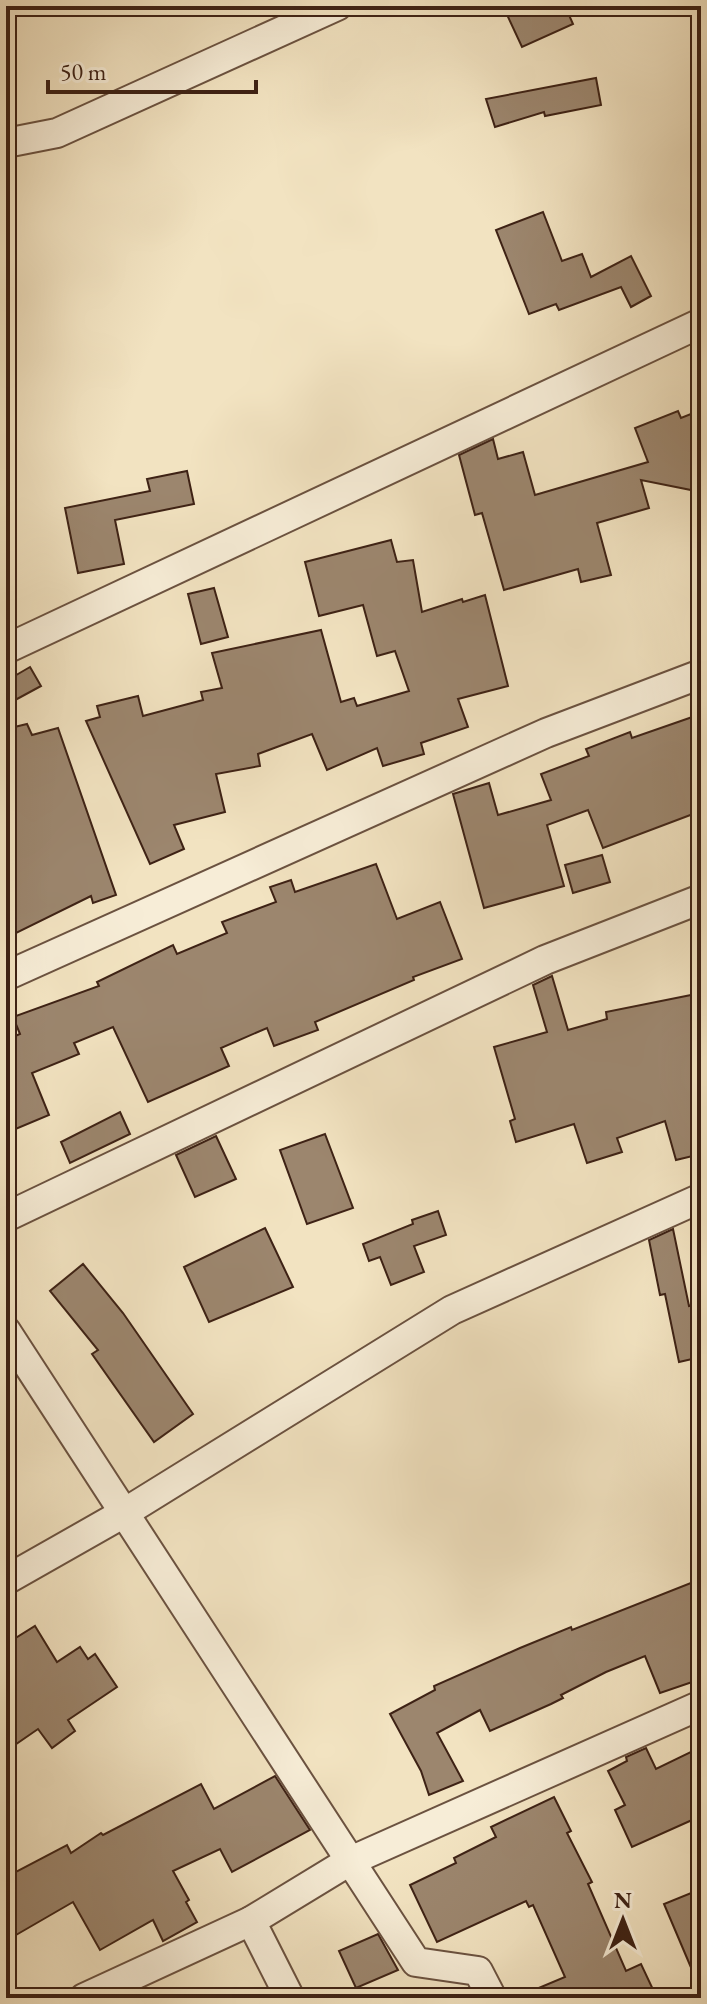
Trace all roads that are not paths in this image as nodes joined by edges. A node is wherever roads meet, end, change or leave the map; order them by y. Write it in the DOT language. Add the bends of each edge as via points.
graph roads {
  1 [pos="337,6"];
  2 [pos="6,143"];
  3 [pos="701,323"];
  4 [pos="6,649"];
  5 [pos="701,674"];
  6 [pos="701,899"];
  7 [pos="6,976"];
  8 [pos="701,1198"];
  9 [pos="6,1217"];
  10 [pos="6,1331"];
  11 [pos="124,1513"];
  12 [pos="6,1580"];
  13 [pos="701,1705"];
  14 [pos="348,1862"];
  15 [pos="251,1921"];
  16 [pos="84,1998"];
  17 [pos="290,1998"];
  18 [pos="492,1998"];
  1 -- 2 [label="street" via="57,133"];
  3 -- 4 [label="street"];
  5 -- 7 [label="street" via="546,733"];
  6 -- 9 [label="street" via="545,960"];
  8 -- 11 [label="street" via="452,1310"];
  10 -- 11 [label="street"];
  11 -- 12 [label="street"];
  11 -- 14 [label="street"];
  13 -- 14 [label="street"];
  14 -- 15 [label="street"];
  14 -- 18 [label="street" via="416,1962 478,1971"];
  15 -- 16 [label="street"];
  15 -- 17 [label="street"];
}
